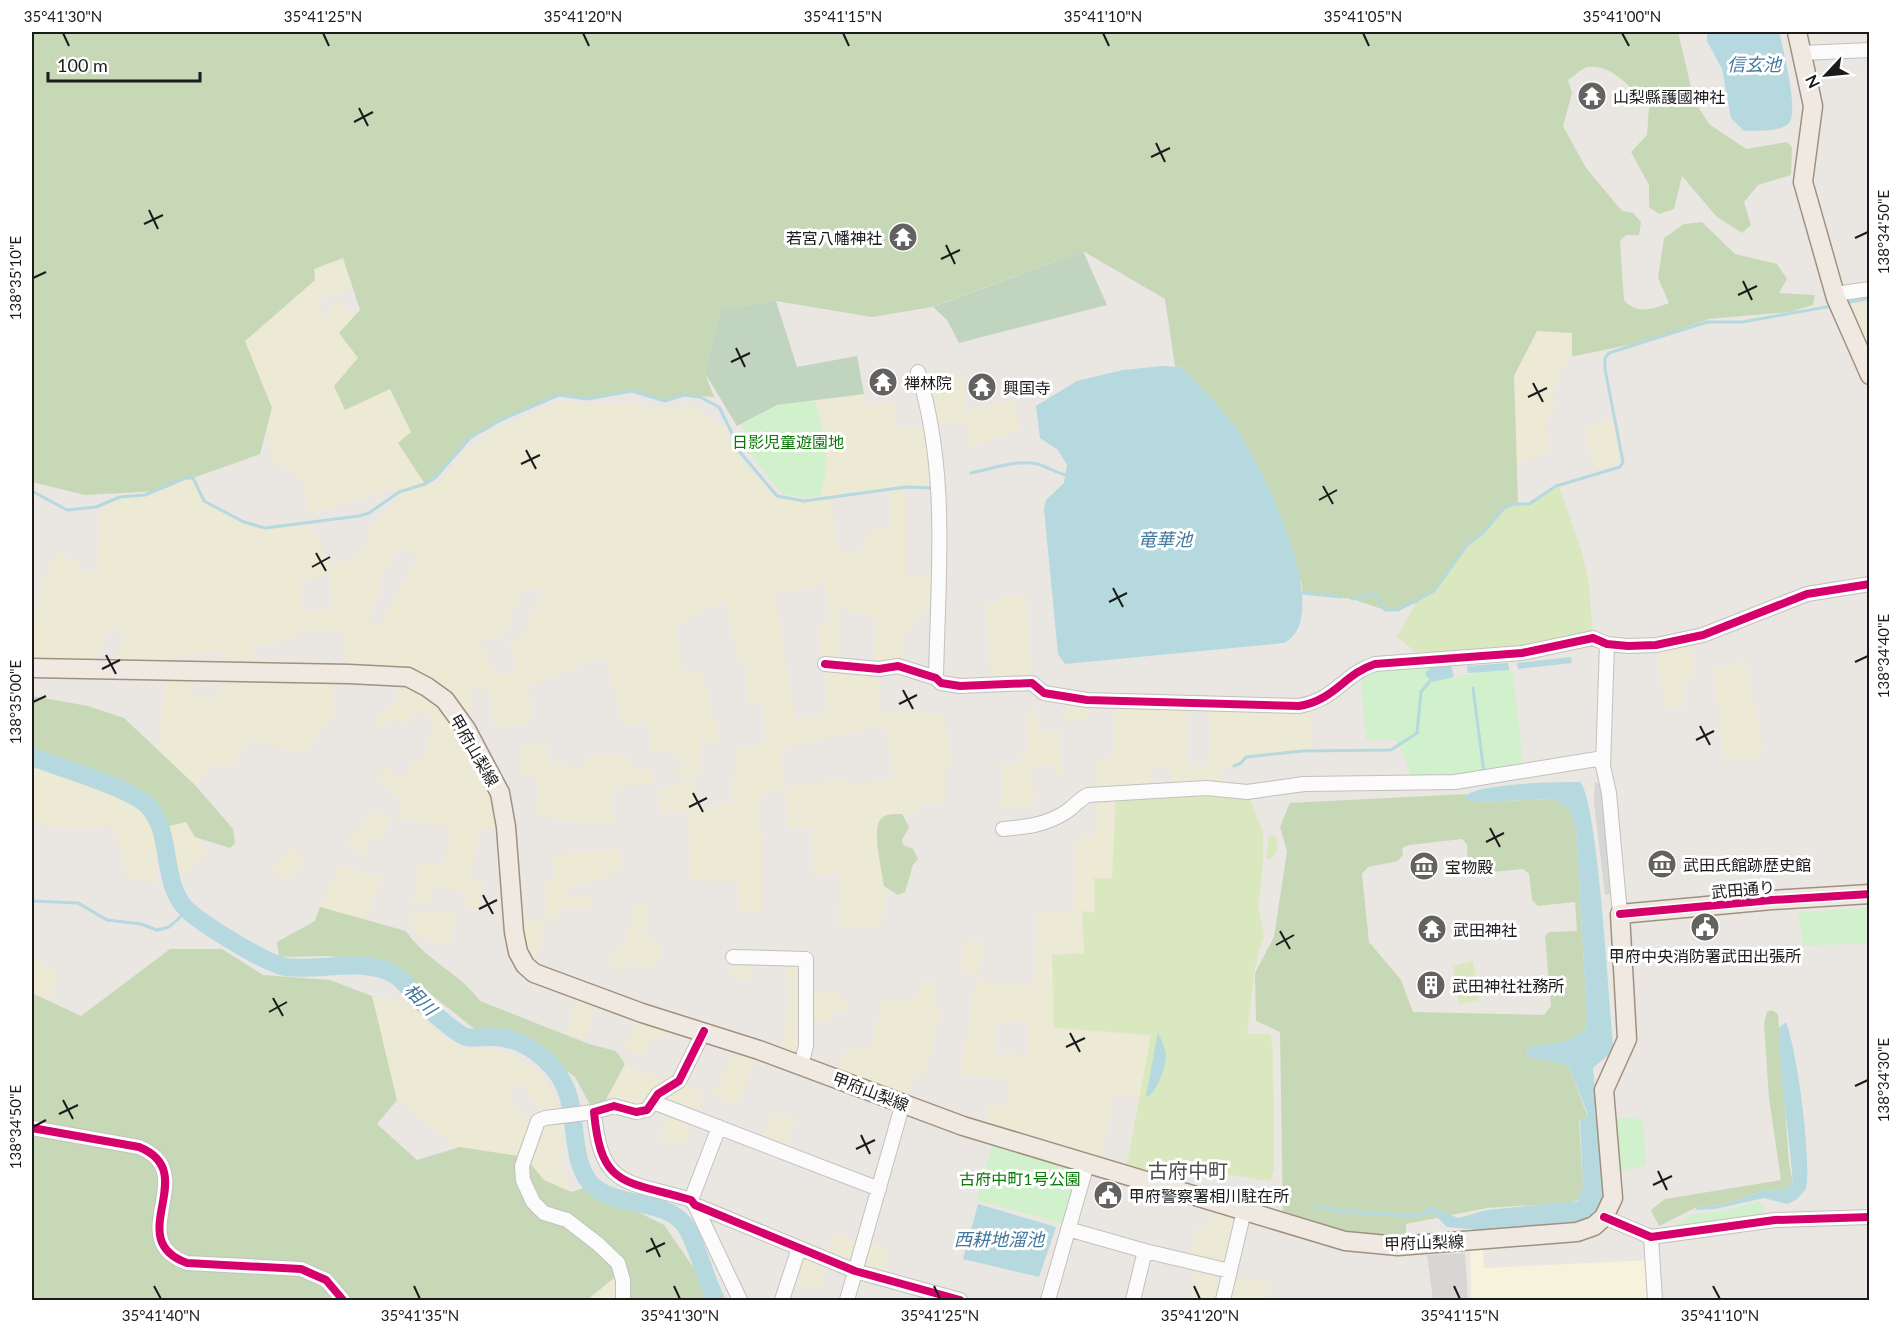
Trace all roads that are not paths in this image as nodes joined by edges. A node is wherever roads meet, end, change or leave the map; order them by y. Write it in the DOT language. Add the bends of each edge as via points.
graph roads {
  1 [pos="1797,32"];
  2 [pos="1869,50"];
  3 [pos="1802,53"];
  4 [pos="1869,289"];
  5 [pos="1837,300"];
  6 [pos="918,372"];
  7 [pos="1869,375"];
  8 [pos="1869,584"];
  9 [pos="1606,644"];
  10 [pos="825,664"];
  11 [pos="32,668"];
  12 [pos="936,678"];
  13 [pos="1603,758"];
  14 [pos="1003,829"];
  15 [pos="1869,894"];
  16 [pos="1620,914"];
  17 [pos="734,957"];
  18 [pos="704,1031"];
  19 [pos="801,1065"];
  20 [pos="654,1102"];
  21 [pos="903,1103"];
  22 [pos="594,1112"];
  23 [pos="719,1127"];
  24 [pos="32,1128"];
  25 [pos="1087,1164"];
  26 [pos="879,1189"];
  27 [pos="693,1203"];
  28 [pos="1244,1211"];
  29 [pos="1604,1217"];
  30 [pos="1869,1217"];
  31 [pos="1068,1229"];
  32 [pos="1651,1237"];
  33 [pos="800,1248"];
  34 [pos="1145,1251"];
  35 [pos="855,1271"];
  36 [pos="1230,1271"];
  37 [pos="916,1294"];
  38 [pos="343,1300"];
  39 [pos="623,1300"];
  40 [pos="740,1300"];
  41 [pos="782,1300"];
  42 [pos="847,1300"];
  43 [pos="960,1300"];
  44 [pos="1048,1300"];
  45 [pos="1133,1300"];
  46 [pos="1223,1300"];
  47 [pos="1655,1300"];
  1 -- 3 [label="main road"];
  2 -- 3 [label="street"];
  3 -- 5 [label="main road" via="1813,116 1803,182"];
  4 -- 5 [label="street"];
  5 -- 7 [label="main road"];
  6 -- 12 [label="street" via="926,397 940,489"];
  8 -- 9 [label="street" via="1807,594 1694,637 1656,645"];
  9 -- 12 [label="street" via="1593,638 1522,653 1375,664 1360,669 1334,693 1299,706 1087,700 1044,693 1032,683 960,686 941,683"];
  9 -- 13 [label="street"];
  10 -- 12 [label="street" via="879,669 897,666"];
  11 -- 18 [label="main road, 甲府山梨線" via="349,674 408,678 427,687 445,700 466,729 500,793 514,932 525,965 549,980"];
  13 -- 14 [label="street" via="1455,782 1304,784 1247,792 1206,788 1088,795 1040,825"];
  13 -- 16 [label="street"];
  15 -- 16 [label="main road, 武田通り"];
  16 -- 29 [label="main road" via="1627,1039 1604,1090 1613,1198"];
  17 -- 19 [label="street" via="806,959 806,1046"];
  18 -- 19 [label="main road, 甲府山梨線"];
  18 -- 20 [label="street" via="679,1081 662,1090"];
  19 -- 21 [label="main road, 甲府山梨線"];
  20 -- 22 [label="street" via="641,1113 614,1106"];
  20 -- 23 [label="street"];
  21 -- 25 [label="main road, 甲府山梨線"];
  21 -- 26 [label="street"];
  22 -- 27 [label="street" via="597,1142 613,1174"];
  22 -- 39 [label="street" via="538,1121 522,1166 523,1180 533,1202 544,1213 567,1220 618,1263"];
  23 -- 26 [label="street"];
  23 -- 27 [label="street"];
  24 -- 38 [label="street" via="139,1147 152,1154 161,1164 166,1181 159,1236 166,1250 178,1260 301,1269 326,1280"];
  25 -- 28 [label="main road, 甲府山梨線"];
  25 -- 31 [label="street"];
  26 -- 35 [label="street"];
  27 -- 33 [label="street"];
  27 -- 40 [label="street"];
  28 -- 29 [label="main road, 甲府山梨線" via="1345,1241 1398,1246 1577,1232 1594,1226"];
  28 -- 36 [label="street"];
  29 -- 32 [label="street"];
  30 -- 32 [label="street" via="1775,1220"];
  31 -- 34 [label="street"];
  31 -- 44 [label="street"];
  32 -- 47 [label="street"];
  33 -- 35 [label="street"];
  33 -- 41 [label="street"];
  34 -- 36 [label="street"];
  34 -- 45 [label="street"];
  35 -- 37 [label="street"];
  35 -- 42 [label="street"];
  36 -- 46 [label="street"];
  37 -- 43 [label="street"];
}
